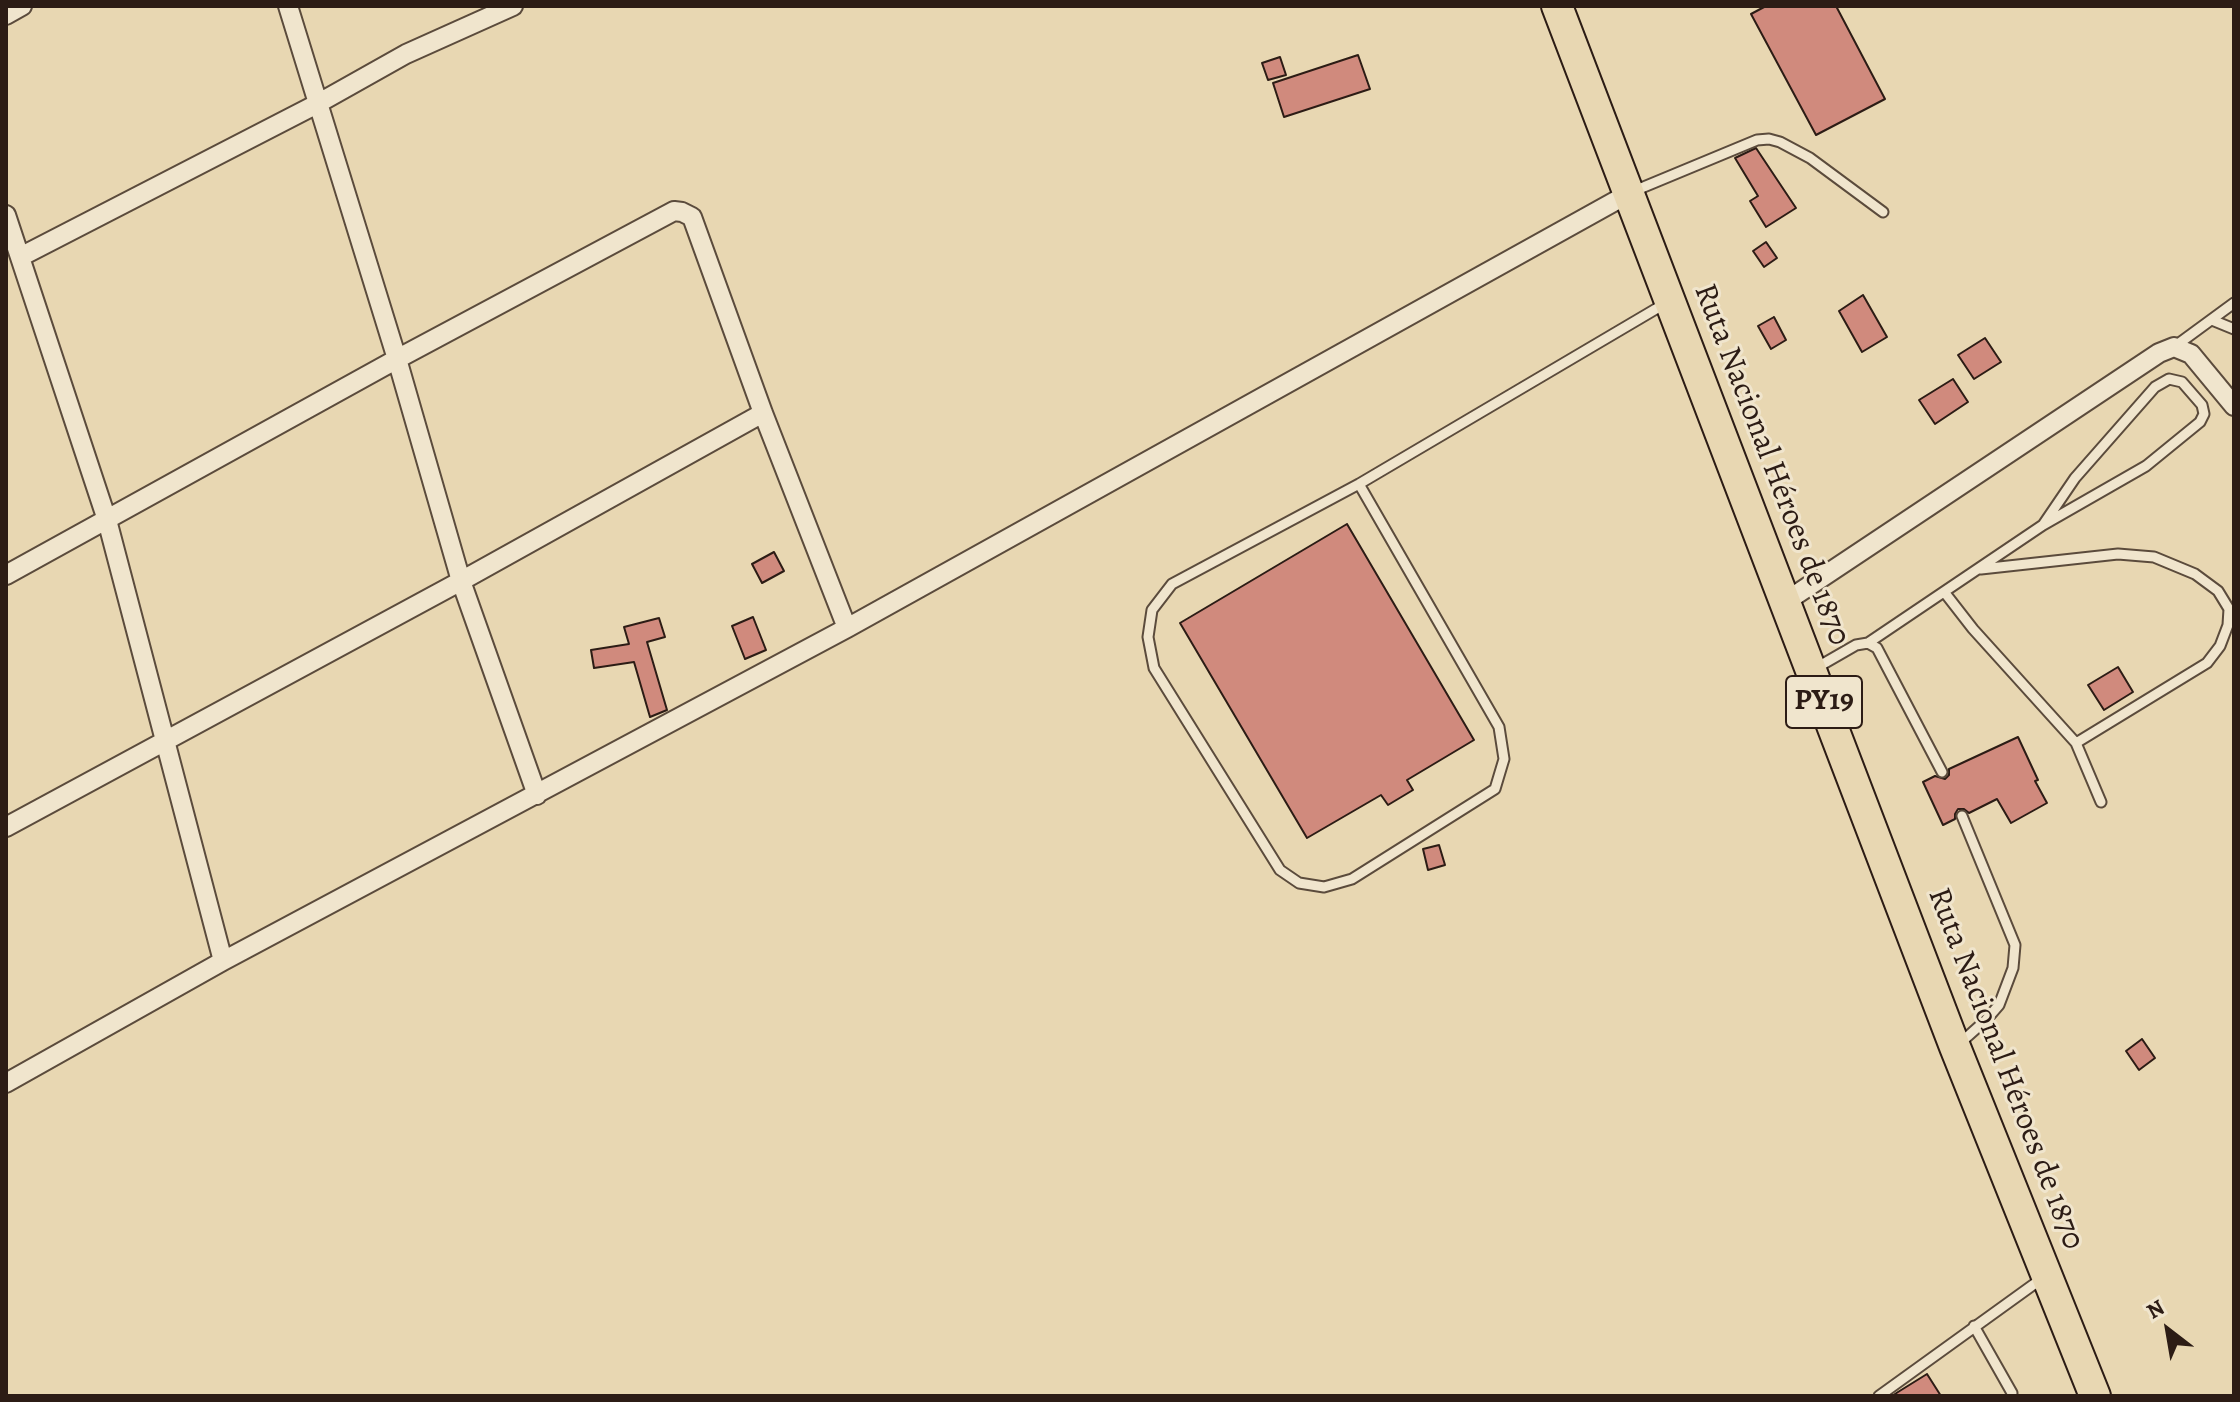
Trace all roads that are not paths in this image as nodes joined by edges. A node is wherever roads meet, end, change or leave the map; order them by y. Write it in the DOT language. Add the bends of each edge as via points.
graph roads {
  1 [pos="22,6"];
  2 [pos="288,6"];
  3 [pos="513,6"];
  4 [pos="1557,6"];
  5 [pos="6,15"];
  6 [pos="317,104"];
  7 [pos="1628,194"];
  8 [pos="1883,212"];
  9 [pos="6,215"];
  10 [pos="20,257"];
  11 [pos="1669,302"];
  12 [pos="2234,303"];
  13 [pos="2212,320"];
  14 [pos="2234,329"];
  15 [pos="2174,347"];
  16 [pos="397,359"];
  17 [pos="2234,406"];
  18 [pos="763,413"];
  19 [pos="1359,484"];
  20 [pos="107,520"];
  21 [pos="2043,525"];
  22 [pos="1978,570"];
  23 [pos="6,575"];
  24 [pos="461,581"];
  25 [pos="1945,593"];
  26 [pos="1785,602"];
  27 [pos="847,628"];
  28 [pos="1868,643"];
  29 [pos="1812,670"];
  30 [pos="163,741"];
  31 [pos="2076,743"];
  32 [pos="1942,772"];
  33 [pos="537,795"];
  34 [pos="2101,802"];
  35 [pos="1962,816"];
  36 [pos="6,827"];
  37 [pos="223,961"];
  38 [pos="1955,1047"];
  39 [pos="6,1083"];
  40 [pos="2047,1275"];
  41 [pos="1974,1326"];
  42 [pos="2012,1393"];
  43 [pos="1879,1396"];
  44 [pos="2095,1396"];
  1 -- 5 [label="street"];
  2 -- 6 [label="street"];
  3 -- 6 [label="street" via="406,54"];
  4 -- 7 [label="highway, Ruta Nacional Héroes de 1870 / PY19"];
  6 -- 10 [label="street"];
  6 -- 16 [label="street"];
  7 -- 8 [label="lane" via="1769,139 1810,158"];
  7 -- 11 [label="highway, Ruta Nacional Héroes de 1870 / PY19"];
  7 -- 27 [label="street"];
  9 -- 10 [label="street"];
  10 -- 20 [label="street"];
  11 -- 19 [label="lane"];
  11 -- 26 [label="highway, Ruta Nacional Héroes de 1870 / PY19"];
  12 -- 13 [label="lane"];
  13 -- 14 [label="lane"];
  13 -- 15 [label="lane"];
  15 -- 17 [label="street" via="2191,354"];
  15 -- 26 [label="street"];
  16 -- 18 [label="street" via="674,211 682,212 692,217"];
  16 -- 20 [label="street"];
  16 -- 24 [label="street"];
  18 -- 24 [label="street"];
  18 -- 27 [label="street"];
  19 -- 19 [label="lane" via="1172,584 1152,610 1148,637 1154,668 1280,870 1299,883 1324,887 1352,879 1495,789 1504,759 1499,727"];
  20 -- 23 [label="street"];
  20 -- 30 [label="street"];
  21 -- 21 [label="lane" via="2075,478 2155,387 2169,379 2182,382 2202,405 2200,422 2146,466"];
  21 -- 22 [label="lane"];
  22 -- 25 [label="lane"];
  22 -- 31 [label="lane" via="2118,554 2154,557 2195,574 2218,591 2229,609 2220,646 2207,663"];
  24 -- 30 [label="street"];
  24 -- 33 [label="street"];
  25 -- 28 [label="lane"];
  25 -- 31 [label="lane"];
  26 -- 29 [label="highway, Ruta Nacional Héroes de 1870 / PY19"];
  27 -- 33 [label="street"];
  28 -- 29 [label="lane"];
  28 -- 32 [label="lane" via="1884,659"];
  29 -- 38 [label="highway, Ruta Nacional Héroes de 1870 / PY19"];
  30 -- 36 [label="street"];
  30 -- 37 [label="street"];
  31 -- 34 [label="lane"];
  33 -- 37 [label="street"];
  35 -- 38 [label="lane" via="2015,945 1999,1005"];
  37 -- 39 [label="street"];
  38 -- 40 [label="highway, Ruta Nacional Héroes de 1870 / PY19"];
  40 -- 41 [label="lane"];
  40 -- 44 [label="highway, Ruta Nacional Héroes de 1870 / PY19"];
  41 -- 42 [label="lane"];
  41 -- 43 [label="lane"];
}
